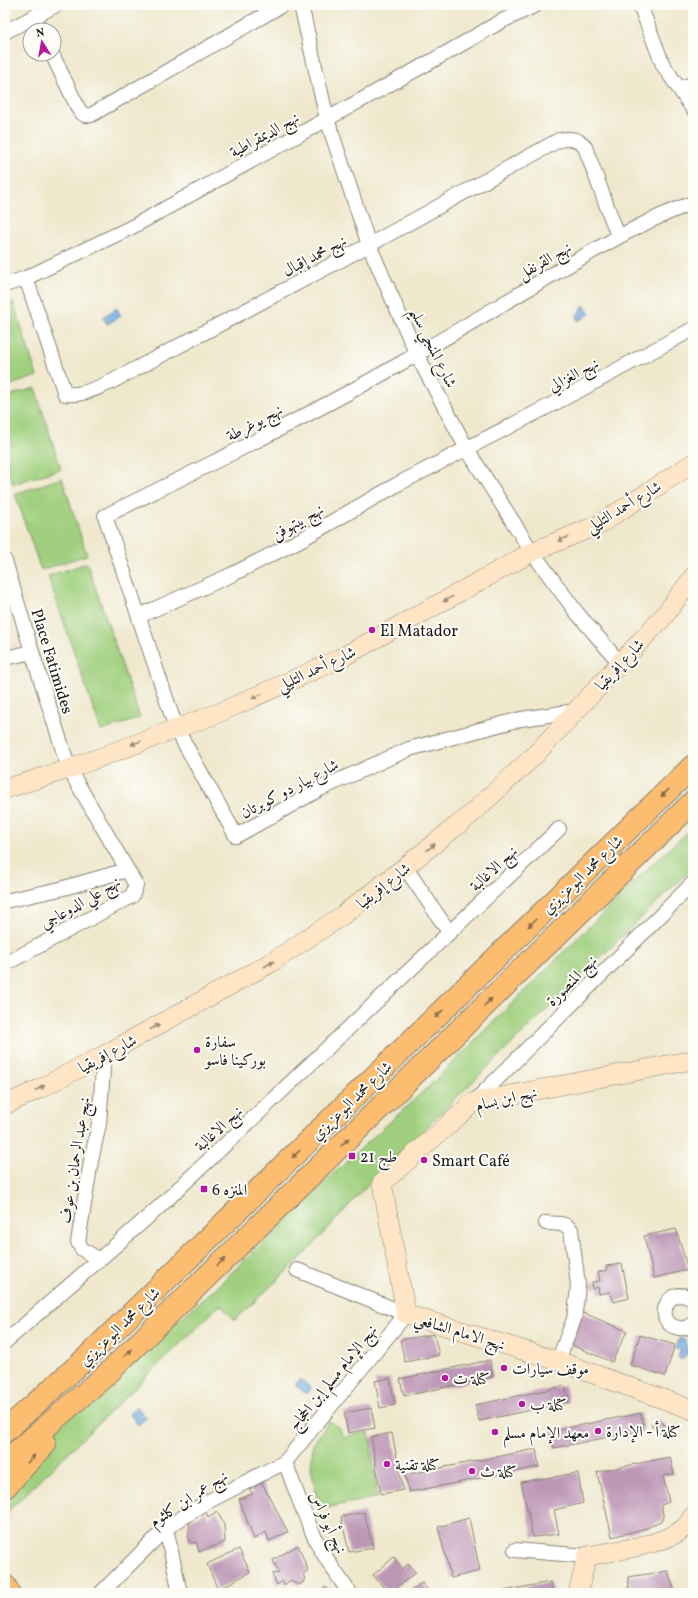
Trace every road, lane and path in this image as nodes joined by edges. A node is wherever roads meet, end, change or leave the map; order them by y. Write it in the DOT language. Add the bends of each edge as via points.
graph roads {
  1 [pos="56,5"];
  2 [pos="282,5"];
  3 [pos="301,5"];
  4 [pos="536,5"];
  5 [pos="640,5"];
  6 [pos="39,22"];
  7 [pos="22,28"];
  8 [pos="5,32"];
  9 [pos="56,62"];
  10 [pos="693,84"];
  11 [pos="679,88"];
  12 [pos="693,109"];
  13 [pos="327,119"];
  14 [pos="693,203"];
  15 [pos="618,236"];
  16 [pos="369,245"];
  17 [pos="26,278"];
  18 [pos="5,284"];
  19 [pos="693,328"];
  20 [pos="417,355"];
  21 [pos="467,448"];
  22 [pos="693,463"];
  23 [pos="105,516"];
  24 [pos="532,552"];
  25 [pos="5,562"];
  26 [pos="693,577"];
  27 [pos="139,616"];
  28 [pos="32,652"];
  29 [pos="5,658"];
  30 [pos="620,663"];
  31 [pos="576,711"];
  32 [pos="176,728"];
  33 [pos="693,766"];
  34 [pos="69,769"];
  35 [pos="5,789"];
  36 [pos="693,802"];
  37 [pos="559,829"];
  38 [pos="405,867"];
  39 [pos="127,870"];
  40 [pos="693,883"];
  41 [pos="5,900"];
  42 [pos="449,932"];
  43 [pos="5,964"];
  44 [pos="104,1055"];
  45 [pos="693,1060"];
  46 [pos="474,1102"];
  47 [pos="5,1105"];
  48 [pos="546,1223"];
  49 [pos="99,1260"];
  50 [pos="297,1270"];
  51 [pos="693,1300"];
  52 [pos="406,1314"];
  53 [pos="693,1324"];
  54 [pos="5,1342"];
  55 [pos="89,1356"];
  56 [pos="558,1361"];
  57 [pos="108,1373"];
  58 [pos="693,1410"];
  59 [pos="5,1411"];
  60 [pos="5,1431"];
  61 [pos="5,1462"];
  62 [pos="285,1462"];
  63 [pos="5,1487"];
  64 [pos="693,1516"];
  65 [pos="166,1528"];
  66 [pos="515,1550"];
  67 [pos="587,1556"];
  68 [pos="5,1586"];
  69 [pos="9,1593"];
  70 [pos="101,1593"];
  71 [pos="180,1593"];
  72 [pos="350,1593"];
  73 [pos="578,1593"];
  1 -- 6 [label="street"];
  2 -- 9 [label="street" via="87,116 79,110"];
  3 -- 13 [label="street, شارع المنجي سليم"];
  4 -- 13 [label="street, نهج الديمقراطية" via="500,22"];
  5 -- 11 [label="street" via="663,65"];
  7 -- 8 [label="street"];
  10 -- 11 [label="street"];
  11 -- 12 [label="street"];
  13 -- 16 [label="street, شارع المنجي سليم"];
  13 -- 17 [label="street, نهج الديمقراطية" via="132,227"];
  14 -- 15 [label="street, نهج القرنفل"];
  15 -- 16 [label="street, نهج محمد إقبال" via="585,147 576,139 568,138 559,140"];
  15 -- 20 [label="street, نهج القرنفل"];
  16 -- 17 [label="street, نهج محمد إقبال" via="109,383 74,395 65,394"];
  16 -- 20 [label="street, شارع المنجي سليم"];
  17 -- 18 [label="street, نهج الديمقراطية"];
  19 -- 21 [label="street, نهج الغزالي"];
  20 -- 21 [label="street, شارع المنجي سليم"];
  20 -- 23 [label="street, نهج يوغرطة" via="255,442"];
  21 -- 24 [label="street, شارع المنجي سليم"];
  21 -- 27 [label="street, نهج بيتهوفن" via="232,575"];
  22 -- 24 [label="street, شارع أحمد التليلي, one-way" via="600,524"];
  23 -- 27 [label="street, شارع بيار دو كوبرتان"];
  24 -- 30 [label="street, شارع المنجي سليم" via="577,613"];
  24 -- 32 [label="street, شارع أحمد التليلي, one-way" via="339,659 221,712"];
  25 -- 28 [label="street, Place Fatimides"];
  26 -- 30 [label="street, شارع إفريقيا" via="664,616"];
  27 -- 32 [label="street, شارع بيار دو كوبرتان"];
  28 -- 29 [label="street"];
  28 -- 34 [label="street, Place Fatimides"];
  30 -- 31 [label="street, شارع إفريقيا"];
  31 -- 32 [label="street, شارع بيار دو كوبرتان" via="521,719 409,749 320,789 236,836"];
  38 -- 31 [label="street, شارع إفريقيا, one-way" via="508,781"];
  32 -- 34 [label="street, شارع أحمد التليلي, one-way"];
  33 -- 55 [label="highway, شارع محمد البوعزيزي, one-way"];
  34 -- 35 [label="street, شارع أحمد التليلي"];
  34 -- 39 [label="street, نهج علي الدوعاجي"];
  57 -- 36 [label="highway, شارع محمد البوعزيزي, one-way"];
  37 -- 42 [label="street, نهج الاغالبة"];
  38 -- 42 [label="street"];
  44 -- 38 [label="street, شارع إفريقيا, one-way" via="272,962 343,915"];
  39 -- 41 [label="street" via="60,889"];
  39 -- 43 [label="street, نهج علي الدوعاجي" via="136,885 132,896"];
  40 -- 46 [label="street, نهج المنصورة"];
  42 -- 49 [label="street, نهج الاغالبة" via="182,1186"];
  47 -- 44 [label="street, شارع إفريقيا, one-way"];
  44 -- 49 [label="street, نهج عبد الرحمان بن عوف" via="99,1124 78,1242 82,1249"];
  45 -- 46 [label="street, نهج ابن بسام"];
  46 -- 52 [label="street, نهج ابن بسام" via="382,1183"];
  48 -- 56 [label="street" via="565,1225 571,1230 578,1284 574,1319"];
  49 -- 54 [label="street, نهج الاغالبة"];
  50 -- 52 [label="street, نهج الامام الشافعي"];
  51 -- 53 [label="street" via="684,1295 673,1297 664,1311 667,1322 676,1328 687,1328"];
  52 -- 56 [label="street, نهج الامام الشافعي"];
  52 -- 62 [label="street, نهج اﻹمام مسلم إبن الحجاج"];
  55 -- 59 [label="highway" via="61,1370"];
  55 -- 60 [label="highway, شارع محمد البوعزيزي"];
  56 -- 58 [label="street, نهج الامام الشافعي"];
  57 -- 61 [label="highway, شارع محمد البوعزيزي"];
  63 -- 57 [label="highway, one-way" via="82,1406"];
  62 -- 65 [label="street, نهج عمر ابن كلثوم" via="207,1502"];
  62 -- 72 [label="street, نهج أبو فراس" via="319,1546"];
  64 -- 67 [label="street" via="685,1527 658,1542"];
  65 -- 70 [label="street, نهج عمر ابن كلثوم"];
  65 -- 71 [label="street"];
  66 -- 67 [label="street"];
  67 -- 73 [label="street"];
  68 -- 69 [label="highway"];
}
